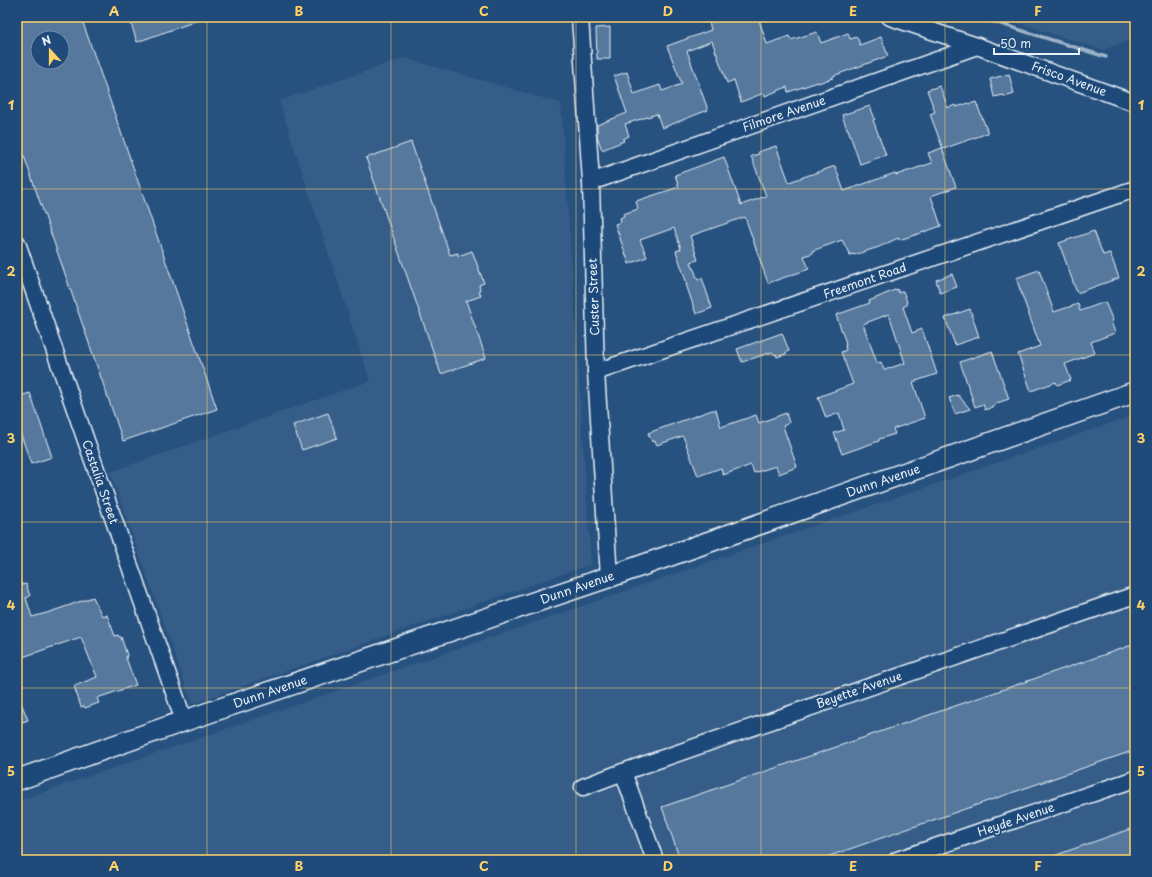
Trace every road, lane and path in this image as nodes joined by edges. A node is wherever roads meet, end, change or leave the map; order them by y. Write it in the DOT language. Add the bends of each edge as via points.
graph roads {
  1 [pos="580,17"];
  2 [pos="890,17"];
  3 [pos="977,46"];
  4 [pos="1135,103"];
  5 [pos="591,182"];
  6 [pos="1135,189"];
  7 [pos="17,243"];
  8 [pos="596,372"];
  9 [pos="1135,392"];
  10 [pos="609,577"];
  11 [pos="1135,595"];
  12 [pos="184,721"];
  13 [pos="623,772"];
  14 [pos="17,780"];
  15 [pos="1135,780"];
  16 [pos="583,787"];
  17 [pos="655,860"];
  18 [pos="897,860"];
  1 -- 5 [label="street, Custer Street"];
  2 -- 3 [label="street, Frisco Avenue"];
  3 -- 4 [label="street, Frisco Avenue"];
  3 -- 5 [label="street, Filmore Avenue"];
  5 -- 8 [label="street, Custer Street"];
  6 -- 8 [label="street, Freemont Road"];
  7 -- 12 [label="street, Castalia Street"];
  8 -- 10 [label="street, Custer Street"];
  9 -- 10 [label="main road, Dunn Avenue"];
  10 -- 12 [label="main road, Dunn Avenue"];
  11 -- 13 [label="street, Beyette Avenue"];
  12 -- 14 [label="main road, Dunn Avenue"];
  13 -- 16 [label="street, Beyette Avenue"];
  13 -- 17 [label="street"];
  15 -- 18 [label="street, Heyde Avenue"];
}
